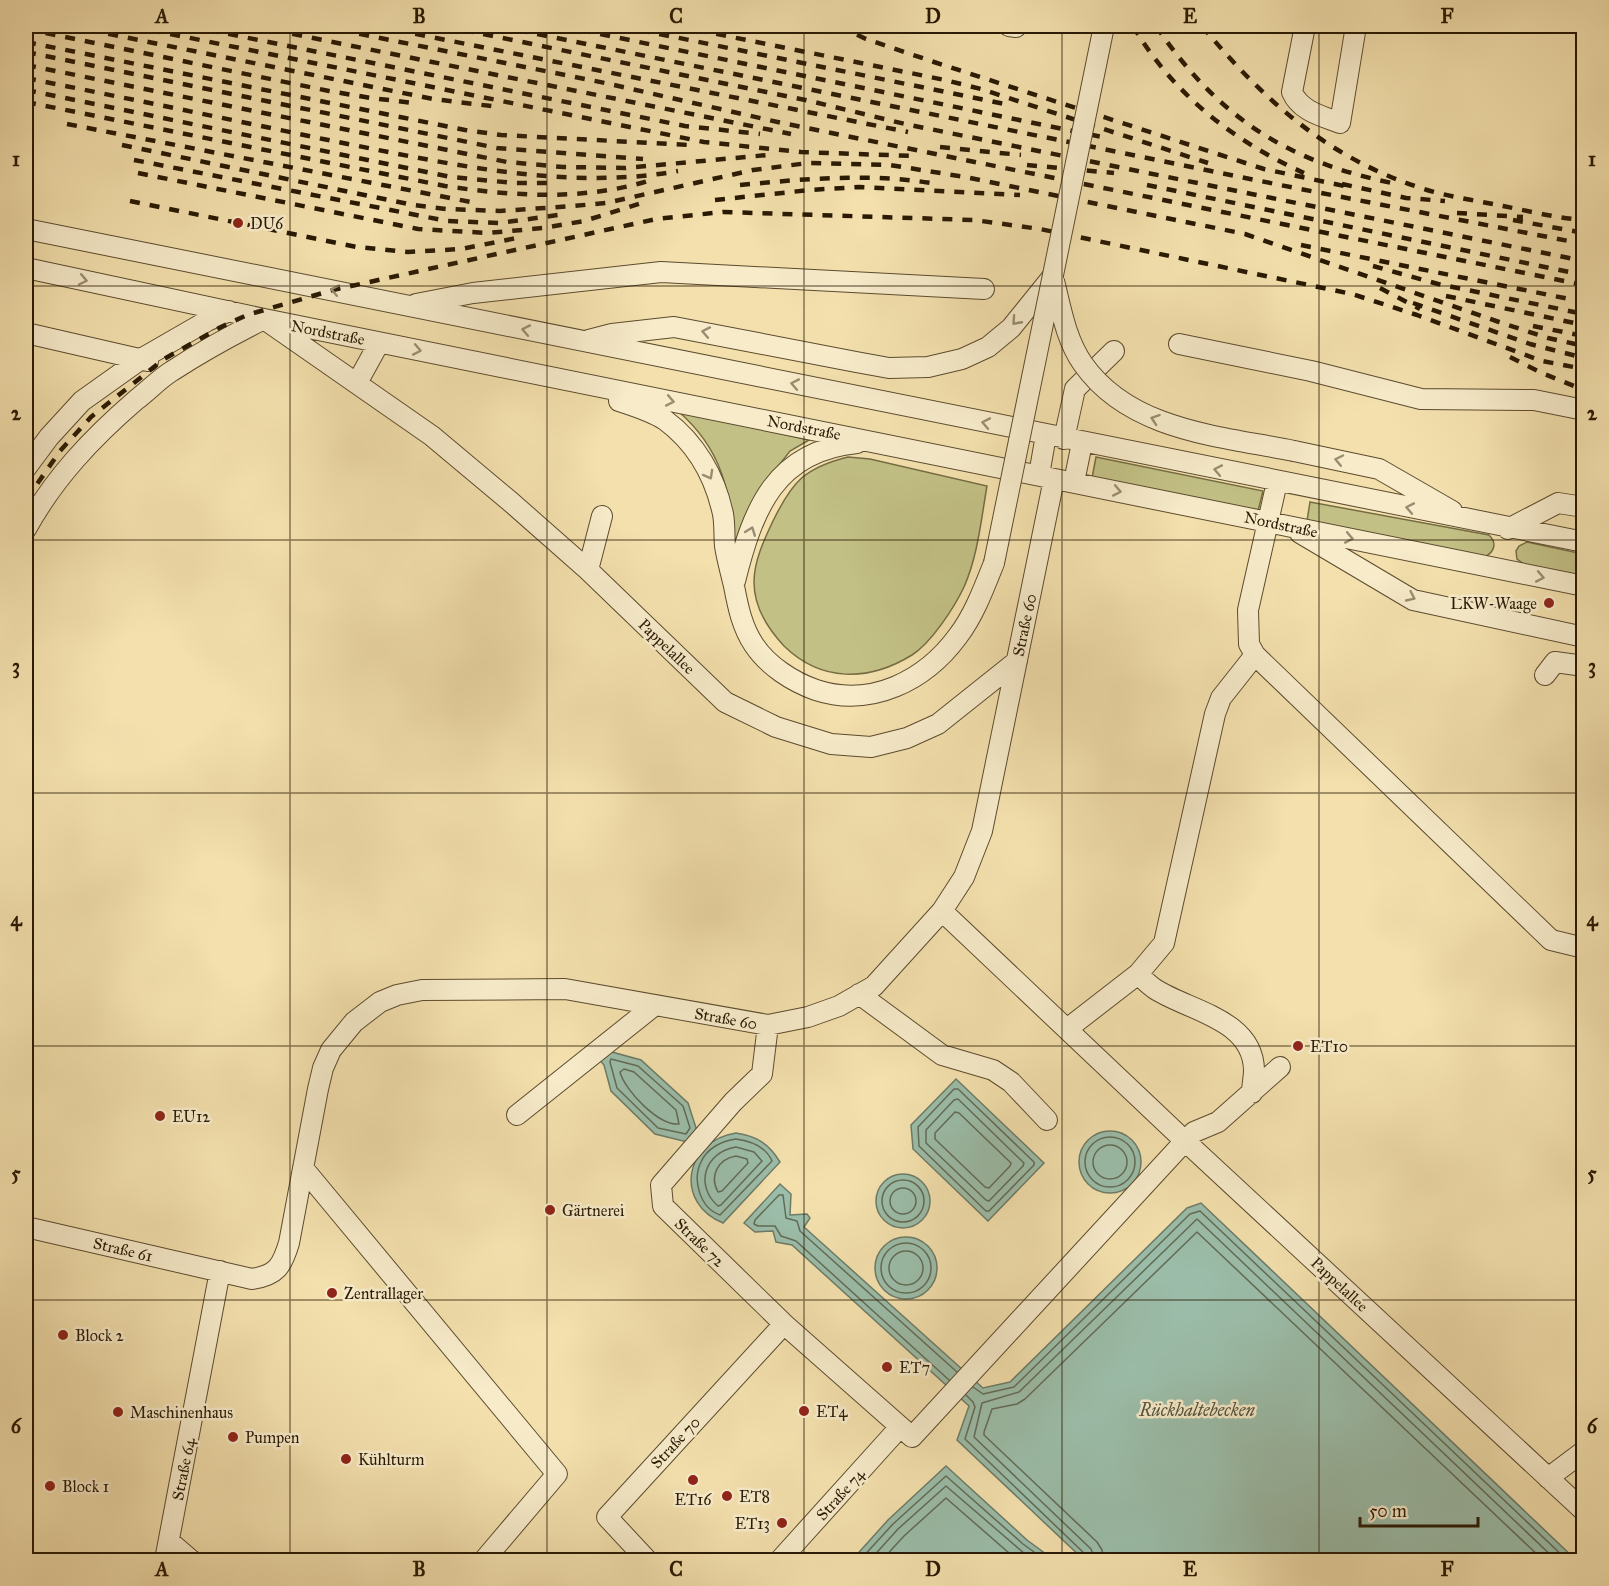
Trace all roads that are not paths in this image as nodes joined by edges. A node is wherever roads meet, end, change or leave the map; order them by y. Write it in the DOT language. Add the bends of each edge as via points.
graph roads {
  1 [pos="1104,26"];
  2 [pos="1305,26"];
  3 [pos="1356,26"];
  4 [pos="26,230"];
  5 [pos="26,268"];
  6 [pos="1053,276"];
  7 [pos="984,289"];
  8 [pos="408,306"];
  9 [pos="230,311"];
  10 [pos="264,319"];
  11 [pos="26,333"];
  12 [pos="583,341"];
  13 [pos="379,343"];
  14 [pos="1179,344"];
  15 [pos="1114,351"];
  16 [pos="141,359"];
  17 [pos="169,372"];
  18 [pos="538,375"];
  19 [pos="357,383"];
  20 [pos="1584,410"];
  21 [pos="1064,439"];
  22 [pos="874,441"];
  23 [pos="26,468"];
  24 [pos="1055,479"];
  25 [pos="1277,482"];
  26 [pos="1584,507"];
  27 [pos="602,516"];
  28 [pos="1467,520"];
  29 [pos="1278,524"];
  30 [pos="26,529"];
  31 [pos="1508,529"];
  32 [pos="1584,542"];
  33 [pos="588,570"];
  34 [pos="1584,586"];
  35 [pos="734,587"];
  36 [pos="1576,636"];
  37 [pos="1256,655"];
  38 [pos="1017,661"];
  39 [pos="1584,666"];
  40 [pos="1545,675"];
  41 [pos="942,911"];
  42 [pos="1584,948"];
  43 [pos="1138,974"];
  44 [pos="859,994"];
  45 [pos="655,1005"];
  46 [pos="768,1025"];
  47 [pos="1067,1029"];
  48 [pos="1280,1067"];
  49 [pos="1252,1093"];
  50 [pos="517,1115"];
  51 [pos="1047,1120"];
  52 [pos="1185,1141"];
  53 [pos="303,1168"];
  54 [pos="26,1227"];
  55 [pos="220,1271"];
  56 [pos="784,1324"];
  57 [pos="900,1426"];
  58 [pos="1584,1451"];
  59 [pos="1548,1478"];
  60 [pos="1584,1511"];
  61 [pos="167,1551"];
  62 [pos="191,1560"];
  63 [pos="484,1560"];
  64 [pos="646,1560"];
  65 [pos="780,1560"];
  1 -- 6 [label="street, bridge"];
  2 -- 3 [label="street" via="1292,92 1309,111 1340,123"];
  8 -- 4 [label="street, one-way"];
  5 -- 9 [label="street, Nordstraße, one-way"];
  6 -- 12 [label="street, one-way" via="1011,328 988,347 962,359 927,367 890,368 674,327"];
  28 -- 6 [label="street, one-way, bridge" via="1379,469 1188,430 1142,414 1107,390 1082,363 1068,335"];
  6 -- 35 [label="street, bridge" via="994,563 959,635 929,667 888,690 852,696 800,685 774,667 755,647 743,625"];
  7 -- 8 [label="street" via="661,272 473,293"];
  12 -- 8 [label="street, one-way"];
  9 -- 10 [label="street, Nordstraße"];
  9 -- 16 [label="street"];
  10 -- 13 [label="street, Nordstraße"];
  10 -- 17 [label="street"];
  10 -- 19 [label="street, Pappelallee"];
  11 -- 16 [label="street"];
  21 -- 12 [label="street, one-way"];
  13 -- 18 [label="street, Nordstraße, one-way"];
  13 -- 19 [label="street"];
  14 -- 20 [label="street" via="1421,399 1534,400"];
  15 -- 21 [label="street" via="1075,389"];
  16 -- 17 [label="street"];
  16 -- 23 [label="street" via="82,400"];
  17 -- 30 [label="street" via="102,429 43,499"];
  18 -- 22 [label="street, Nordstraße, one-way"];
  18 -- 35 [label="street, one-way" via="642,409 664,420 692,446 714,481"];
  19 -- 33 [label="street, Pappelallee" via="432,436"];
  21 -- 24 [label="street"];
  21 -- 24 [label="street"];
  25 -- 21 [label="street, one-way"];
  22 -- 24 [label="street, Nordstraße"];
  35 -- 22 [label="street, one-way" via="758,513 785,471 818,450"];
  24 -- 29 [label="street, Nordstraße, one-way"];
  24 -- 38 [label="street, Straße 60"];
  28 -- 25 [label="street, one-way"];
  25 -- 29 [label="street"];
  26 -- 31 [label="street" via="1558,503"];
  27 -- 33 [label="street"];
  28 -- 31 [label="street"];
  29 -- 34 [label="street, Nordstraße, one-way"];
  29 -- 36 [label="street, one-way" via="1413,600"];
  29 -- 37 [label="street" via="1248,610 1249,644"];
  31 -- 32 [label="street"];
  33 -- 38 [label="street, Pappelallee" via="725,702 776,727 831,744 871,747 907,738 938,724"];
  37 -- 42 [label="street" via="1551,940"];
  37 -- 43 [label="street" via="1221,698 1215,714 1164,943"];
  38 -- 41 [label="street, Straße 60" via="982,831 964,878"];
  39 -- 40 [label="street" via="1555,663"];
  41 -- 44 [label="street, Straße 60" via="874,986"];
  41 -- 47 [label="street, Pappelallee"];
  43 -- 47 [label="street"];
  43 -- 49 [label="street" via="1153,988 1234,1030 1248,1046 1254,1069"];
  44 -- 46 [label="street, Straße 60" via="808,1017"];
  44 -- 51 [label="street" via="942,1055 993,1070 1011,1082"];
  45 -- 46 [label="street, Straße 60"];
  45 -- 50 [label="street"];
  45 -- 53 [label="street, Straße 60" via="565,989 422,990 380,1002 342,1034 327,1059"];
  46 -- 56 [label="street, Straße 72" via="762,1074 661,1185 663,1206"];
  47 -- 52 [label="street, Pappelallee"];
  48 -- 49 [label="street"];
  49 -- 52 [label="street" via="1218,1122 1194,1132"];
  52 -- 57 [label="street" via="912,1437"];
  52 -- 59 [label="street, Pappelallee"];
  53 -- 55 [label="street, Straße 60" via="289,1243 277,1270 252,1279"];
  53 -- 63 [label="street" via="557,1474"];
  54 -- 55 [label="street, Straße 61"];
  55 -- 61 [label="street, Straße 64"];
  56 -- 57 [label="street, Straße 72"];
  56 -- 64 [label="street, Straße 70" via="607,1517"];
  57 -- 65 [label="street, Straße 74"];
  58 -- 59 [label="street"];
  59 -- 60 [label="street, Pappelallee"];
  61 -- 62 [label="street"];
}
